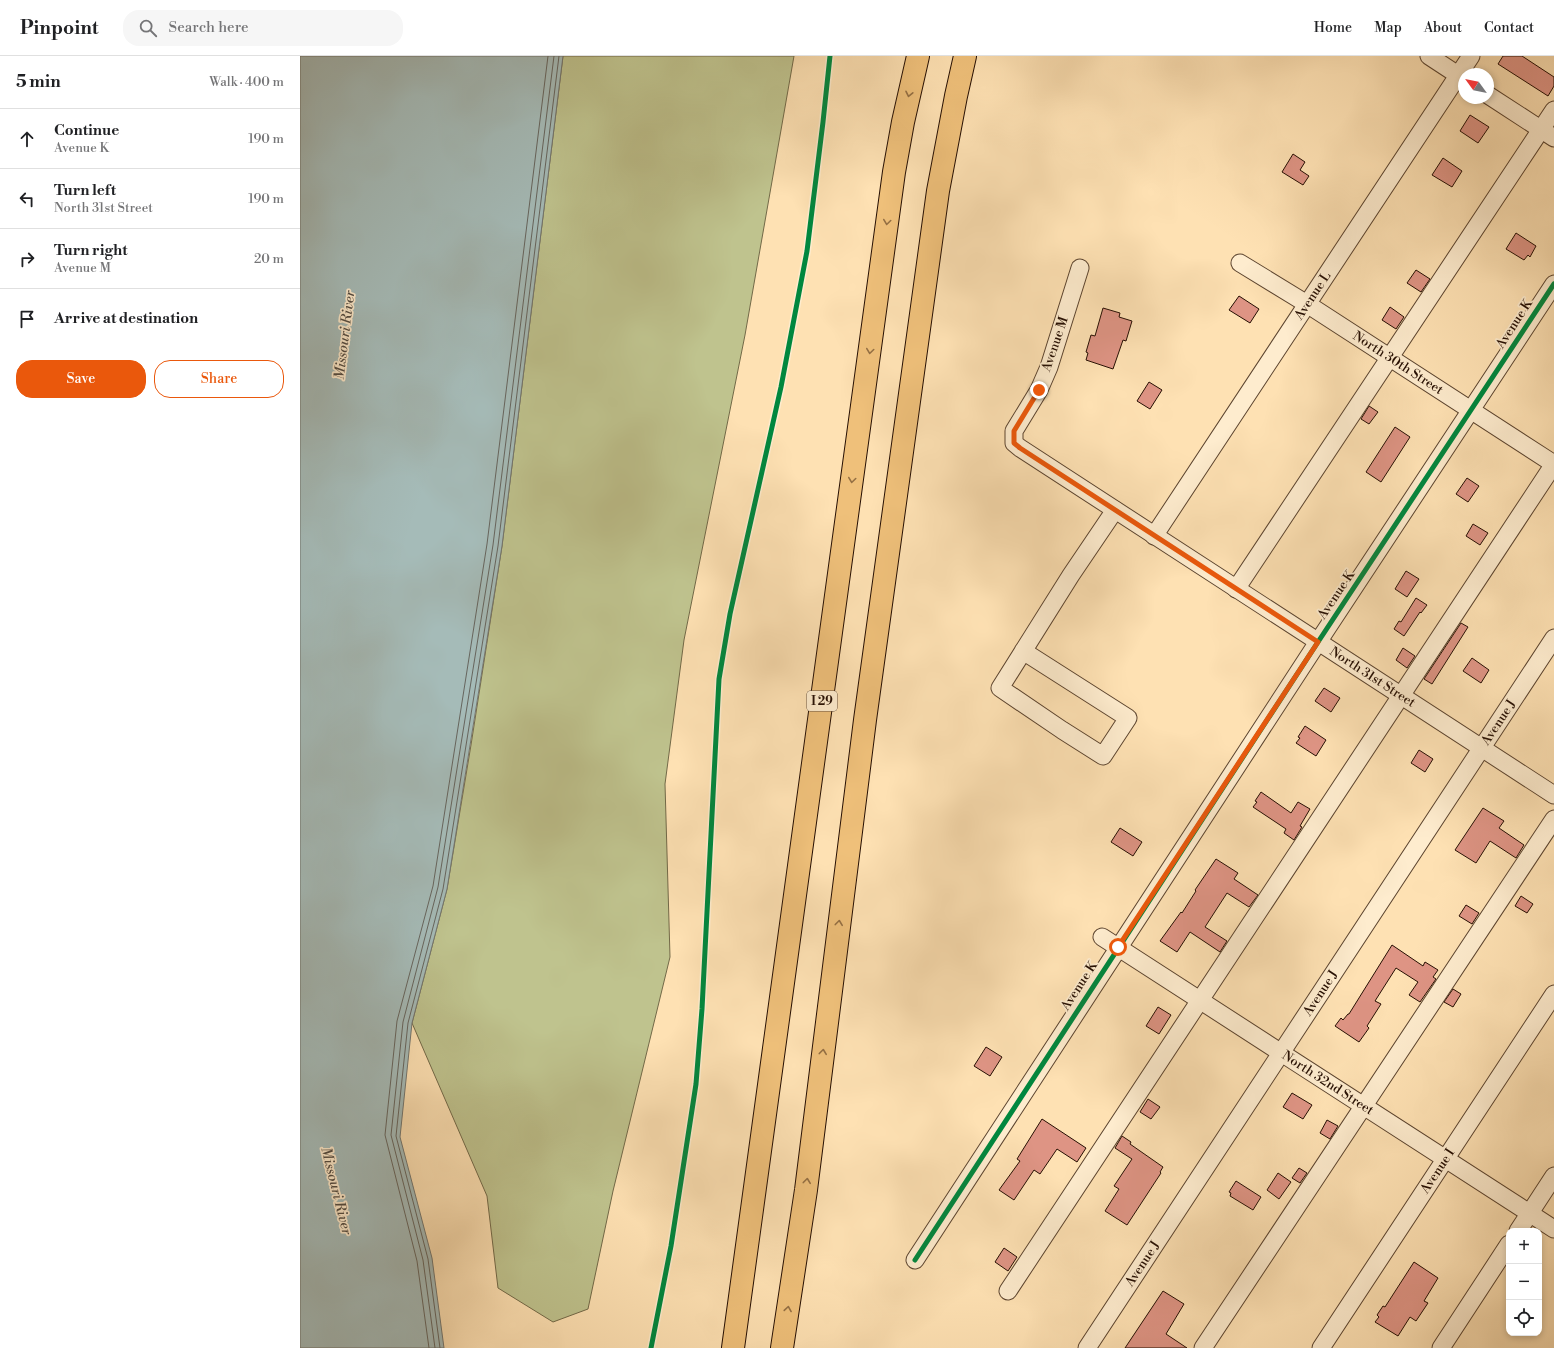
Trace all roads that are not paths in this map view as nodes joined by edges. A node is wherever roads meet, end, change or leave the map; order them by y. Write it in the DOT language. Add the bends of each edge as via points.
graph roads {
  1 [pos="918,56"];
  2 [pos="965,56"];
  3 [pos="1429,56"];
  4 [pos="1471,56"];
  5 [pos="1465,68"];
  6 [pos="1458,75"];
  7 [pos="1458,81"];
  8 [pos="1494,99"];
  9 [pos="1554,110"];
  10 [pos="1547,134"];
  11 [pos="1240,263"];
  12 [pos="1080,268"];
  13 [pos="1554,284"];
  14 [pos="1307,304"];
  15 [pos="1390,358"];
  16 [pos="1471,410"];
  17 [pos="1013,438"];
  18 [pos="1554,464"];
  19 [pos="1115,510"];
  20 [pos="1154,536"];
  21 [pos="1236,589"];
  22 [pos="1554,638"];
  23 [pos="1318,642"];
  24 [pos="1023,651"];
  25 [pos="1401,696"];
  26 [pos="1482,748"];
  27 [pos="1554,795"];
  28 [pos="1554,819"];
  29 [pos="1102,937"];
  30 [pos="1118,947"];
  31 [pos="1554,994"];
  32 [pos="1200,1001"];
  33 [pos="1280,1053"];
  34 [pos="1364,1106"];
  35 [pos="1445,1159"];
  36 [pos="1554,1176"];
  37 [pos="1529,1213"];
  38 [pos="1520,1228"];
  39 [pos="1554,1229"];
  40 [pos="1506,1249"];
  41 [pos="915,1260"];
  42 [pos="1008,1291"];
  43 [pos="733,1348"];
  44 [pos="782,1348"];
  45 [pos="1086,1348"];
  46 [pos="1203,1348"];
  47 [pos="1321,1348"];
  48 [pos="1441,1348"];
  1 -- 43 [label="highway, I 29, one-way" via="894,172"];
  44 -- 2 [label="highway, one-way" via="806,1190 866,712 936,206"];
  3 -- 6 [label="street"];
  4 -- 5 [label="street, Avenue L"];
  7 -- 14 [label="street, Avenue L"];
  8 -- 10 [label="street"];
  9 -- 10 [label="street"];
  10 -- 15 [label="street"];
  11 -- 14 [label="street, North 30th Street"];
  12 -- 17 [label="street, Avenue M" via="1049,367 1039,390 1014,431"];
  13 -- 16 [label="street, Avenue K"];
  14 -- 15 [label="street, North 30th Street"];
  14 -- 20 [label="street, Avenue L"];
  15 -- 16 [label="street, North 30th Street"];
  15 -- 21 [label="street"];
  16 -- 18 [label="street, North 30th Street"];
  16 -- 23 [label="street, Avenue K"];
  17 -- 19 [label="street, North 31st Street" via="1014,443 1020,448"];
  18 -- 25 [label="street"];
  19 -- 20 [label="street, North 31st Street"];
  19 -- 24 [label="street"];
  20 -- 21 [label="street, North 31st Street"];
  21 -- 23 [label="street, North 31st Street"];
  22 -- 26 [label="street, Avenue J"];
  23 -- 25 [label="street, North 31st Street"];
  23 -- 30 [label="street, Avenue K"];
  24 -- 24 [label="street" via="1000,688 1103,756 1128,718"];
  25 -- 26 [label="street, North 31st Street"];
  25 -- 32 [label="street"];
  26 -- 27 [label="street, North 31st Street"];
  26 -- 33 [label="street, Avenue J"];
  28 -- 34 [label="street"];
  29 -- 30 [label="street, North 32nd Street"];
  30 -- 32 [label="street, North 32nd Street"];
  30 -- 41 [label="street, Avenue K"];
  31 -- 35 [label="street, Avenue I"];
  32 -- 33 [label="street, North 32nd Street"];
  32 -- 42 [label="street"];
  33 -- 34 [label="street, North 32nd Street"];
  33 -- 45 [label="street, Avenue J"];
  34 -- 35 [label="street, North 32nd Street"];
  34 -- 46 [label="street"];
  35 -- 37 [label="street, North 32nd Street"];
  35 -- 47 [label="street, Avenue I"];
  36 -- 37 [label="street"];
  37 -- 38 [label="street"];
  37 -- 39 [label="street, North 32nd Street"];
  40 -- 48 [label="street"];
}
